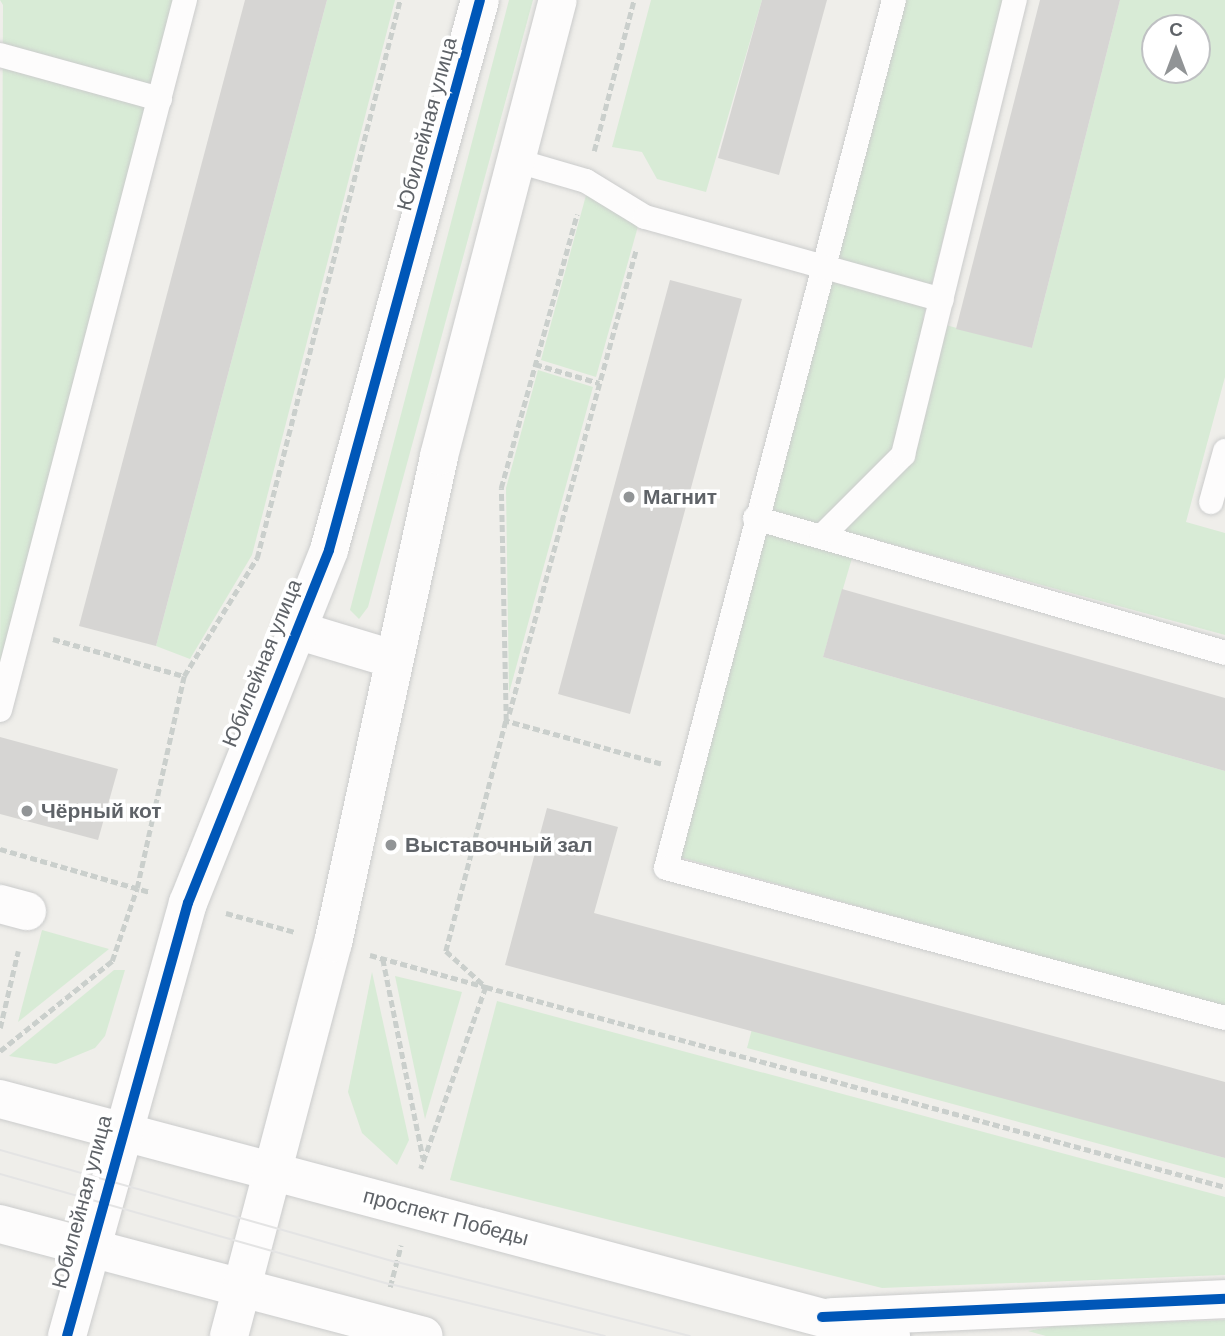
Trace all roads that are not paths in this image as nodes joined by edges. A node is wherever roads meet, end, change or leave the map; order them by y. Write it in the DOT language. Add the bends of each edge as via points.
graph roads {
  1 [pos="185,0"];
  2 [pos="480,0"];
  3 [pos="558,0"];
  4 [pos="894,0"];
  5 [pos="1014,0"];
  6 [pos="0,55"];
  7 [pos="160,99"];
  8 [pos="514,160"];
  9 [pos="824,263"];
  10 [pos="942,300"];
  11 [pos="1225,451"];
  12 [pos="1211,502"];
  13 [pos="755,518"];
  14 [pos="821,536"];
  15 [pos="293,629"];
  16 [pos="1225,653"];
  17 [pos="393,659"];
  18 [pos="0,710"];
  19 [pos="1225,1018"];
  20 [pos="0,1099"];
  21 [pos="120,1131"];
  22 [pos="276,1171"];
  23 [pos="0,1224"];
  24 [pos="89,1248"];
  25 [pos="243,1289"];
  26 [pos="1225,1299"];
  27 [pos="822,1317"];
  28 [pos="67,1336"];
  29 [pos="229,1336"];
  30 [pos="423,1336"];
  31 [pos="891,1336"];
  1 -- 7 [label="lane"];
  2 -- 15 [label="street, Юбилейная улица" via="362,439 329,550"];
  3 -- 8 [label="street"];
  4 -- 9 [label="lane"];
  5 -- 10 [label="lane"];
  6 -- 7 [label="lane"];
  7 -- 18 [label="lane"];
  8 -- 9 [label="lane" via="586,181 645,217"];
  8 -- 17 [label="street"];
  9 -- 10 [label="lane"];
  9 -- 13 [label="lane"];
  10 -- 14 [label="lane" via="903,455"];
  11 -- 12 [label="lane"];
  13 -- 14 [label="lane"];
  13 -- 19 [label="lane" via="666,868"];
  14 -- 16 [label="lane"];
  15 -- 17 [label="street"];
  15 -- 21 [label="street, Юбилейная улица" via="188,903"];
  17 -- 22 [label="street" via="333,943"];
  20 -- 21 [label="street, проспект Победы"];
  21 -- 22 [label="street, проспект Победы"];
  21 -- 24 [label="street, Юбилейная улица"];
  22 -- 25 [label="street"];
  22 -- 27 [label="street, проспект Победы"];
  23 -- 24 [label="street"];
  24 -- 25 [label="street"];
  24 -- 28 [label="street, Юбилейная улица"];
  25 -- 29 [label="street"];
  25 -- 30 [label="street"];
  26 -- 27 [label="street"];
  27 -- 31 [label="street, проспект Победы"];
}
